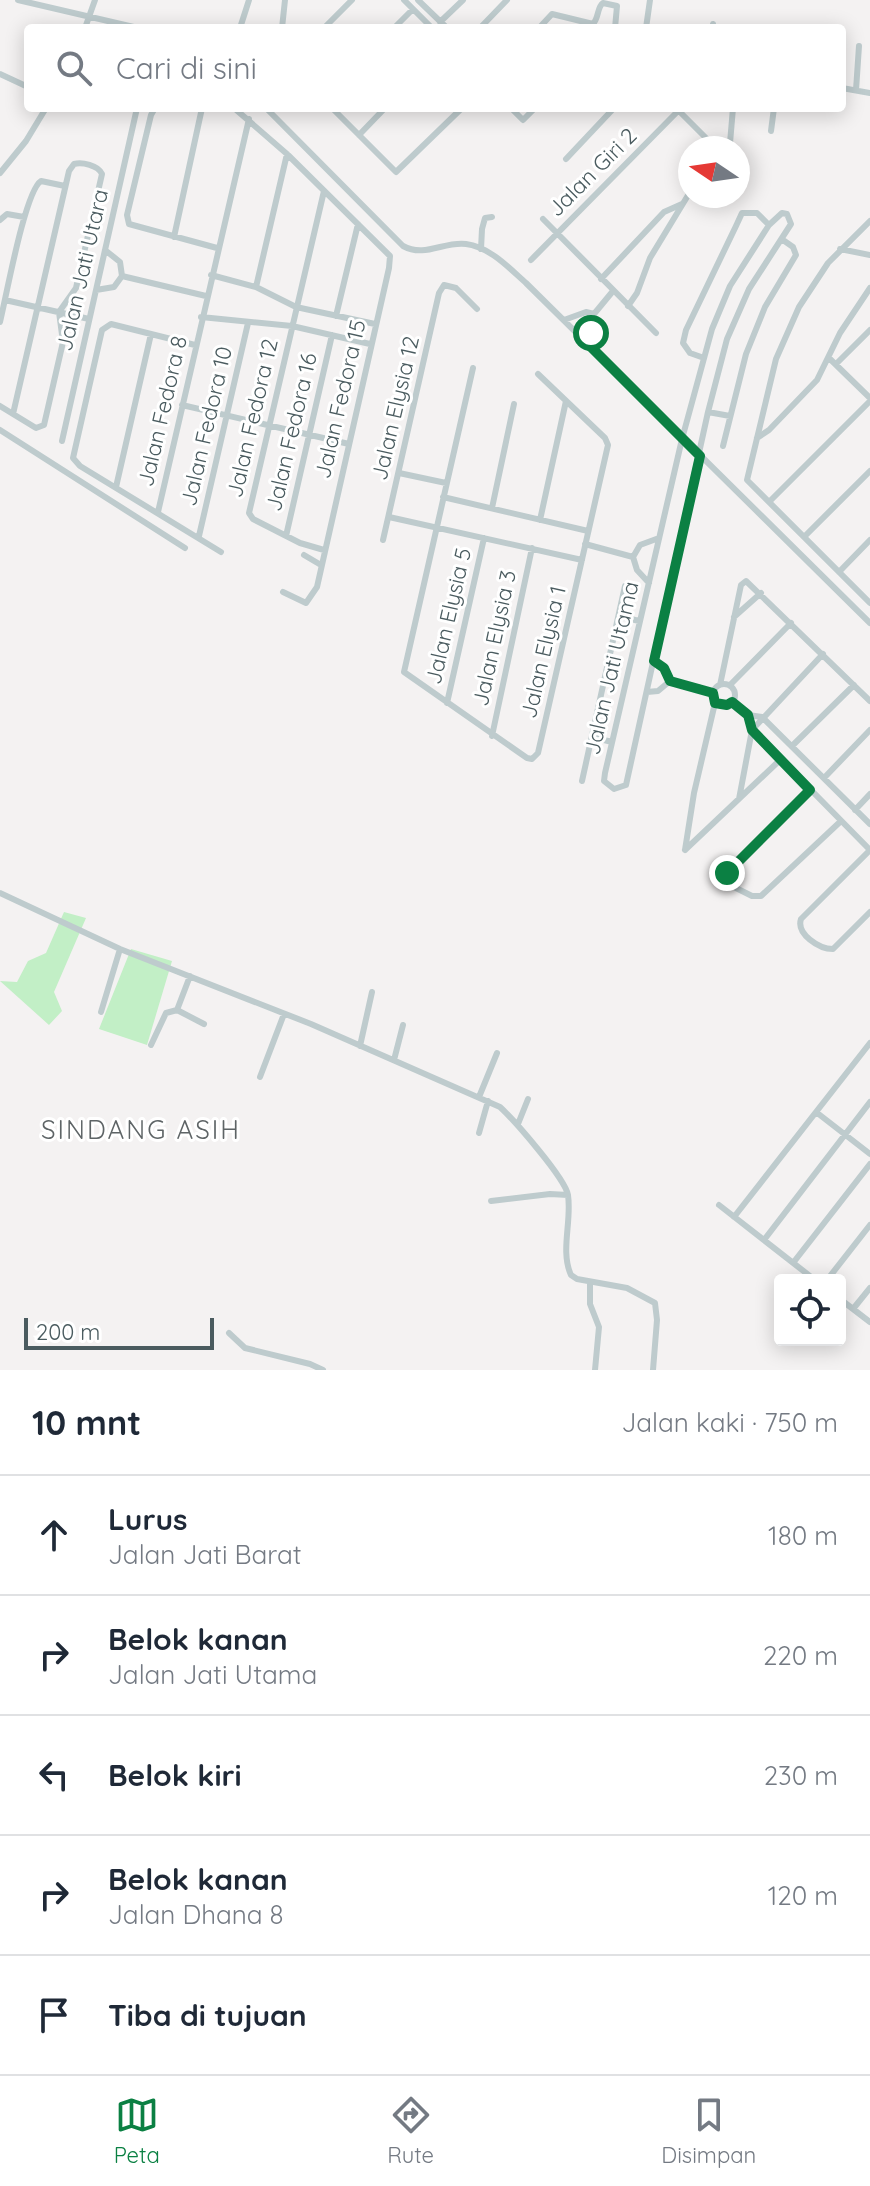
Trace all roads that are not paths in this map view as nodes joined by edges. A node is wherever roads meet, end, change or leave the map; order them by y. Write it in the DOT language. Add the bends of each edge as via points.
graph roads {
  1 [pos="18,0"];
  2 [pos="95,0"];
  3 [pos="249,0"];
  4 [pos="285,0"];
  5 [pos="340,0"];
  6 [pos="352,0"];
  7 [pos="404,0"];
  8 [pos="418,0"];
  9 [pos="463,0"];
  10 [pos="507,0"];
  11 [pos="650,0"];
  12 [pos="344,7"];
  13 [pos="413,9"];
  14 [pos="89,17"];
  15 [pos="440,22"];
  16 [pos="86,24"];
  17 [pos="120,24"];
  18 [pos="241,24"];
  19 [pos="282,24"];
  20 [pos="328,24"];
  21 [pos="398,24"];
  22 [pos="428,24"];
  23 [pos="442,24"];
  24 [pos="484,24"];
  25 [pos="543,24"];
  26 [pos="587,24"];
  27 [pos="595,24"];
  28 [pos="615,24"];
  29 [pos="647,24"];
  30 [pos="859,46"];
  31 [pos="0,74"];
  32 [pos="24,85"];
  33 [pos="846,89"];
  34 [pos="856,90"];
  35 [pos="870,93"];
  36 [pos="44,112"];
  37 [pos="136,112"];
  38 [pos="153,112"];
  39 [pos="201,112"];
  40 [pos="239,112"];
  41 [pos="270,112"];
  42 [pos="336,112"];
  43 [pos="381,112"];
  44 [pos="458,112"];
  45 [pos="515,112"];
  46 [pos="531,112"];
  47 [pos="610,112"];
  48 [pos="674,112"];
  49 [pos="680,112"];
  50 [pos="733,112"];
  51 [pos="773,112"];
  52 [pos="249,119"];
  53 [pos="771,131"];
  54 [pos="359,135"];
  55 [pos="704,136"];
  56 [pos="731,136"];
  57 [pos="287,154"];
  58 [pos="566,159"];
  59 [pos="0,173"];
  60 [pos="65,186"];
  61 [pos="324,191"];
  62 [pos="678,206"];
  63 [pos="680,208"];
  64 [pos="24,217"];
  65 [pos="492,217"];
  66 [pos="543,219"];
  67 [pos="0,220"];
  68 [pos="870,221"];
  69 [pos="358,224"];
  70 [pos="769,225"];
  71 [pos="557,233"];
  72 [pos="174,237"];
  73 [pos="783,240"];
  74 [pos="217,248"];
  75 [pos="481,249"];
  76 [pos="840,249"];
  77 [pos="105,250"];
  78 [pos="870,255"];
  79 [pos="531,260"];
  80 [pos="211,275"];
  81 [pos="122,276"];
  82 [pos="601,279"];
  83 [pos="256,287"];
  84 [pos="870,288"];
  85 [pos="96,290"];
  86 [pos="613,291"];
  87 [pos="206,296"];
  88 [pos="5,300"];
  89 [pos="628,306"];
  90 [pos="37,307"];
  91 [pos="296,307"];
  92 [pos="477,309"];
  93 [pos="59,312"];
  94 [pos="594,314"];
  95 [pos="336,316"];
  96 [pos="201,317"];
  97 [pos="89,319"];
  98 [pos="564,320"];
  99 [pos="0,322"];
  100 [pos="248,323"];
  101 [pos="375,324"];
  102 [pos="292,326"];
  103 [pos="870,330"];
  104 [pos="656,333"];
  105 [pos="151,334"];
  106 [pos="332,335"];
  107 [pos="587,343"];
  108 [pos="370,344"];
  109 [pos="195,345"];
  110 [pos="704,358"];
  111 [pos="829,358"];
  112 [pos="837,363"];
  113 [pos="473,368"];
  114 [pos="538,374"];
  115 [pos="870,399"];
  116 [pos="566,401"];
  117 [pos="514,404"];
  118 [pos="182,405"];
  119 [pos="0,406"];
  120 [pos="708,412"];
  121 [pos="13,414"];
  122 [pos="227,415"];
  123 [pos="730,416"];
  124 [pos="268,424"];
  125 [pos="0,430"];
  126 [pos="309,434"];
  127 [pos="757,438"];
  128 [pos="682,439"];
  129 [pos="62,441"];
  130 [pos="349,444"];
  131 [pos="723,446"];
  132 [pos="700,456"];
  133 [pos="870,471"];
  134 [pos="399,473"];
  135 [pos="446,483"];
  136 [pos="116,487"];
  137 [pos="443,497"];
  138 [pos="769,502"];
  139 [pos="492,508"];
  140 [pos="158,512"];
  141 [pos="389,517"];
  142 [pos="540,520"];
  143 [pos="438,527"];
  144 [pos="588,531"];
  145 [pos="199,536"];
  146 [pos="286,536"];
  147 [pos="804,537"];
  148 [pos="484,538"];
  149 [pos="659,538"];
  150 [pos="383,540"];
  151 [pos="870,540"];
  152 [pos="585,544"];
  153 [pos="185,548"];
  154 [pos="532,548"];
  155 [pos="324,550"];
  156 [pos="221,552"];
  157 [pos="304,555"];
  158 [pos="633,557"];
  159 [pos="582,560"];
  160 [pos="321,565"];
  161 [pos="839,572"];
  162 [pos="649,583"];
  163 [pos="625,586"];
  164 [pos="283,592"];
  165 [pos="761,593"];
  166 [pos="870,603"];
  167 [pos="619,616"];
  168 [pos="734,617"];
  169 [pos="639,621"];
  170 [pos="791,623"];
  171 [pos="870,623"];
  172 [pos="823,654"];
  173 [pos="654,661"];
  174 [pos="670,681"];
  175 [pos="720,685"];
  176 [pos="730,685"];
  177 [pos="854,685"];
  178 [pos="647,692"];
  179 [pos="713,693"];
  180 [pos="870,701"];
  181 [pos="732,702"];
  182 [pos="447,703"];
  183 [pos="715,703"];
  184 [pos="748,715"];
  185 [pos="762,717"];
  186 [pos="752,730"];
  187 [pos="870,730"];
  188 [pos="492,736"];
  189 [pos="592,737"];
  190 [pos="612,742"];
  191 [pos="792,746"];
  192 [pos="780,760"];
  193 [pos="824,778"];
  194 [pos="582,781"];
  195 [pos="810,790"];
  196 [pos="870,794"];
  197 [pos="739,799"];
  198 [pos="855,810"];
  199 [pos="841,821"];
  200 [pos="870,824"];
  201 [pos="870,850"];
  202 [pos="0,893"];
  203 [pos="870,912"];
  204 [pos="120,949"];
  205 [pos="190,976"];
  206 [pos="372,992"];
  207 [pos="177,1010"];
  208 [pos="101,1012"];
  209 [pos="284,1014"];
  210 [pos="204,1024"];
  211 [pos="403,1025"];
  212 [pos="870,1043"];
  213 [pos="151,1045"];
  214 [pos="360,1046"];
  215 [pos="497,1053"];
  216 [pos="394,1060"];
  217 [pos="260,1077"];
  218 [pos="479,1097"];
  219 [pos="528,1099"];
  220 [pos="488,1101"];
  221 [pos="870,1102"];
  222 [pos="816,1112"];
  223 [pos="518,1124"];
  224 [pos="479,1133"];
  225 [pos="845,1135"];
  226 [pos="870,1154"];
  227 [pos="870,1164"];
  228 [pos="568,1195"];
  229 [pos="491,1201"];
  230 [pos="719,1205"];
  231 [pos="734,1217"];
  232 [pos="870,1225"];
  233 [pos="764,1240"];
  234 [pos="793,1263"];
  235 [pos="807,1274"];
  236 [pos="832,1274"];
  237 [pos="590,1282"];
  238 [pos="870,1288"];
  239 [pos="846,1304"];
  240 [pos="853,1309"];
  241 [pos="870,1322"];
  242 [pos="229,1333"];
  243 [pos="323,1370"];
  244 [pos="595,1370"];
  245 [pos="653,1370"];
  1 -- 14 [label="street"];
  2 -- 14 [label="street"];
  3 -- 18 [label="street"];
  4 -- 19 [label="street"];
  5 -- 12 [label="street"];
  6 -- 12 [label="street"];
  7 -- 13 [label="street"];
  8 -- 15 [label="street"];
  9 -- 15 [label="street"];
  10 -- 24 [label="street"];
  11 -- 29 [label="street"];
  12 -- 20 [label="street"];
  13 -- 21 [label="street"];
  13 -- 22 [label="street"];
  14 -- 16 [label="street"];
  14 -- 17 [label="street"];
  15 -- 23 [label="street"];
  25 -- 26 [label="street" via="552,14"];
  27 -- 28 [label="street" via="603,3 617,6"];
  30 -- 34 [label="street"];
  31 -- 32 [label="street"];
  33 -- 34 [label="street"];
  34 -- 35 [label="street"];
  36 -- 59 [label="street"];
  37 -- 77 [label="street, Jalan Jati Utara"];
  38 -- 72 [label="street" via="127,219 137,228"];
  39 -- 72 [label="street"];
  40 -- 52 [label="street"];
  41 -- 75 [label="street" via="403,246 433,251 459,244"];
  42 -- 54 [label="street"];
  43 -- 54 [label="street"];
  44 -- 54 [label="street" via="396,172"];
  45 -- 46 [label="street" via="523,120"];
  47 -- 58 [label="street"];
  48 -- 71 [label="street, Jalan Giri 2"];
  49 -- 55 [label="street"];
  50 -- 56 [label="street"];
  51 -- 53 [label="street"];
  52 -- 57 [label="street"];
  52 -- 74 [label="street, Jalan Fedora 8"];
  57 -- 61 [label="street"];
  57 -- 83 [label="street"];
  60 -- 64 [label="street" via="35,184"];
  60 -- 90 [label="street"];
  60 -- 93 [label="street" via="74,164 96,167 102,174 76,288"];
  61 -- 69 [label="street"];
  61 -- 91 [label="street, Jalan Fedora 12"];
  62 -- 82 [label="street" via="664,212"];
  63 -- 89 [label="street"];
  64 -- 67 [label="street" via="7,214"];
  64 -- 88 [label="street"];
  65 -- 75 [label="street" via="483,223"];
  66 -- 71 [label="street"];
  68 -- 76 [label="street"];
  69 -- 95 [label="street"];
  69 -- 101 [label="street, Jalan Fedora 15" via="390,256"];
  70 -- 73 [label="street" via="787,214 791,224"];
  70 -- 110 [label="street, Jalan Jati Utama" via="730,286"];
  70 -- 110 [label="street" via="757,213 742,213 686,330 683,343 690,353"];
  71 -- 79 [label="street, Jalan Giri 2"];
  71 -- 82 [label="street"];
  72 -- 74 [label="street"];
  73 -- 120 [label="street, Jalan Jati Utama" via="749,289 727,339"];
  73 -- 123 [label="street" via="796,255 760,319"];
  74 -- 80 [label="street, Jalan Fedora 8"];
  75 -- 98 [label="street"];
  76 -- 78 [label="street"];
  76 -- 127 [label="street" via="799,307 776,359"];
  77 -- 81 [label="street" via="120,262"];
  77 -- 85 [label="street, Jalan Jati Utara"];
  80 -- 83 [label="street"];
  80 -- 87 [label="street, Jalan Fedora 8"];
  81 -- 85 [label="street" via="114,287"];
  81 -- 87 [label="street"];
  82 -- 86 [label="street"];
  83 -- 91 [label="street"];
  84 -- 111 [label="street"];
  85 -- 97 [label="street, Jalan Jati Utara"];
  86 -- 89 [label="street"];
  86 -- 94 [label="street"];
  87 -- 96 [label="street, Jalan Fedora 8"];
  88 -- 90 [label="street"];
  88 -- 99 [label="street"];
  89 -- 104 [label="street"];
  90 -- 93 [label="street"];
  90 -- 121 [label="street"];
  91 -- 95 [label="street"];
  91 -- 102 [label="street, Jalan Fedora 12"];
  92 -- 134 [label="street, Jalan Elysia 12" via="456,288 444,285 439,293"];
  93 -- 97 [label="street"];
  93 -- 121 [label="street" via="63,342 44,425 36,428"];
  94 -- 98 [label="street"];
  94 -- 107 [label="street"];
  95 -- 101 [label="street"];
  96 -- 100 [label="street"];
  96 -- 109 [label="street, Jalan Fedora 8"];
  97 -- 129 [label="street, Jalan Jati Utara"];
  98 -- 107 [label="street"];
  100 -- 102 [label="street"];
  100 -- 122 [label="street, Jalan Fedora 10"];
  101 -- 108 [label="street, Jalan Fedora 15"];
  102 -- 106 [label="street"];
  102 -- 124 [label="street, Jalan Fedora 12"];
  103 -- 112 [label="street"];
  105 -- 109 [label="street"];
  105 -- 136 [label="street"];
  105 -- 136 [label="street" via="111,324 102,330 73,458"];
  106 -- 108 [label="street"];
  106 -- 126 [label="street, Jalan Fedora 16"];
  107 -- 128 [label="street"];
  108 -- 130 [label="street, Jalan Fedora 15"];
  109 -- 118 [label="street, Jalan Fedora 8"];
  110 -- 128 [label="street, Jalan Jati Utama"];
  111 -- 112 [label="street"];
  111 -- 127 [label="street" via="817,380"];
  112 -- 115 [label="street"];
  113 -- 135 [label="street"];
  114 -- 116 [label="street"];
  115 -- 138 [label="street"];
  116 -- 142 [label="street"];
  116 -- 144 [label="street, Jalan Elysia 1" via="608,445"];
  117 -- 139 [label="street"];
  118 -- 122 [label="street"];
  118 -- 140 [label="street, Jalan Fedora 8"];
  119 -- 121 [label="street"];
  120 -- 123 [label="street"];
  120 -- 132 [label="street, Jalan Jati Utama"];
  122 -- 124 [label="street"];
  122 -- 145 [label="street, Jalan Fedora 10"];
  123 -- 131 [label="street"];
  124 -- 126 [label="street"];
  124 -- 146 [label="street, Jalan Fedora 12" via="250,517"];
  125 -- 153 [label="street"];
  126 -- 130 [label="street"];
  126 -- 146 [label="street, Jalan Fedora 16"];
  127 -- 138 [label="street" via="747,480"];
  128 -- 132 [label="street"];
  128 -- 149 [label="street, Jalan Jati Utama"];
  130 -- 155 [label="street, Jalan Fedora 15"];
  132 -- 171 [label="street"];
  132 -- 173 [label="street, Jalan Jati Utama"];
  133 -- 147 [label="street"];
  134 -- 135 [label="street"];
  134 -- 141 [label="street, Jalan Elysia 12"];
  135 -- 137 [label="street"];
  136 -- 140 [label="street"];
  137 -- 139 [label="street"];
  137 -- 143 [label="street"];
  138 -- 147 [label="street"];
  139 -- 142 [label="street"];
  140 -- 145 [label="street"];
  141 -- 143 [label="street"];
  141 -- 150 [label="street, Jalan Elysia 12"];
  142 -- 144 [label="street"];
  143 -- 148 [label="street"];
  143 -- 182 [label="street" via="404,672"];
  144 -- 152 [label="street, Jalan Elysia 1"];
  145 -- 156 [label="street"];
  146 -- 155 [label="street"];
  147 -- 161 [label="street"];
  148 -- 154 [label="street"];
  148 -- 182 [label="street, Jalan Elysia 5"];
  149 -- 158 [label="street" via="640,545"];
  149 -- 162 [label="street, Jalan Jati Utama"];
  151 -- 161 [label="street"];
  152 -- 158 [label="street"];
  152 -- 159 [label="street, Jalan Elysia 1"];
  154 -- 159 [label="street"];
  154 -- 188 [label="street, Jalan Elysia 3"];
  155 -- 160 [label="street, Jalan Fedora 15"];
  157 -- 160 [label="street"];
  158 -- 162 [label="street"];
  159 -- 188 [label="street, Jalan Elysia 1" via="538,753 527,758"];
  160 -- 164 [label="street, Jalan Fedora 15" via="317,587 306,603"];
  161 -- 166 [label="street"];
  162 -- 169 [label="street, Jalan Jati Utama"];
  163 -- 167 [label="street"];
  165 -- 168 [label="street"];
  165 -- 168 [label="street" via="742,582"];
  165 -- 170 [label="street"];
  167 -- 169 [label="street"];
  167 -- 189 [label="street"];
  168 -- 175 [label="street"];
  169 -- 190 [label="street, Jalan Jati Utama"];
  170 -- 172 [label="street"];
  170 -- 176 [label="street"];
  172 -- 177 [label="street"];
  172 -- 185 [label="street"];
  173 -- 174 [label="street"];
  173 -- 178 [label="street, Jalan Jati Utama"];
  174 -- 178 [label="street"];
  174 -- 179 [label="street"];
  175 -- 176 [label="street"];
  175 -- 179 [label="street"];
  176 -- 181 [label="street"];
  177 -- 180 [label="street"];
  177 -- 191 [label="street"];
  178 -- 190 [label="street, Jalan Jati Utama" via="622,788 604,781"];
  179 -- 183 [label="street"];
  181 -- 183 [label="street"];
  181 -- 184 [label="street"];
  182 -- 188 [label="street"];
  183 -- 197 [label="street" via="685,850"];
  184 -- 185 [label="street"];
  184 -- 186 [label="street"];
  185 -- 186 [label="street"];
  185 -- 191 [label="street"];
  186 -- 192 [label="street"];
  186 -- 197 [label="street"];
  187 -- 193 [label="street"];
  189 -- 190 [label="street"];
  189 -- 194 [label="street"];
  191 -- 193 [label="street"];
  192 -- 195 [label="street"];
  192 -- 197 [label="street"];
  193 -- 198 [label="street"];
  195 -- 199 [label="street"];
  195 -- 199 [label="street" via="733,865 728,884 761,896"];
  196 -- 198 [label="street"];
  198 -- 200 [label="street"];
  199 -- 201 [label="street"];
  201 -- 203 [label="street" via="801,919 800,931 833,949"];
  202 -- 204 [label="street"];
  204 -- 205 [label="street"];
  204 -- 208 [label="street"];
  205 -- 207 [label="street"];
  205 -- 209 [label="street"];
  206 -- 214 [label="street"];
  207 -- 210 [label="street"];
  207 -- 213 [label="street" via="166,1013"];
  209 -- 214 [label="street"];
  209 -- 217 [label="street"];
  211 -- 216 [label="street"];
  212 -- 222 [label="street"];
  214 -- 216 [label="street"];
  215 -- 218 [label="street"];
  216 -- 218 [label="street"];
  218 -- 220 [label="street"];
  219 -- 223 [label="street"];
  220 -- 223 [label="street"];
  220 -- 224 [label="street"];
  221 -- 225 [label="street"];
  222 -- 225 [label="street"];
  222 -- 231 [label="street"];
  223 -- 228 [label="street"];
  225 -- 226 [label="street"];
  225 -- 233 [label="street"];
  227 -- 234 [label="street"];
  228 -- 229 [label="street"];
  228 -- 237 [label="street" via="567,1265 571,1275"];
  230 -- 231 [label="street"];
  231 -- 233 [label="street"];
  232 -- 236 [label="street"];
  233 -- 234 [label="street"];
  234 -- 235 [label="street"];
  237 -- 244 [label="street" via="590,1304 599,1327"];
  237 -- 245 [label="street" via="653,1299"];
  238 -- 240 [label="street"];
  239 -- 240 [label="street"];
  240 -- 241 [label="street"];
  242 -- 243 [label="street" via="245,1348"];
}
